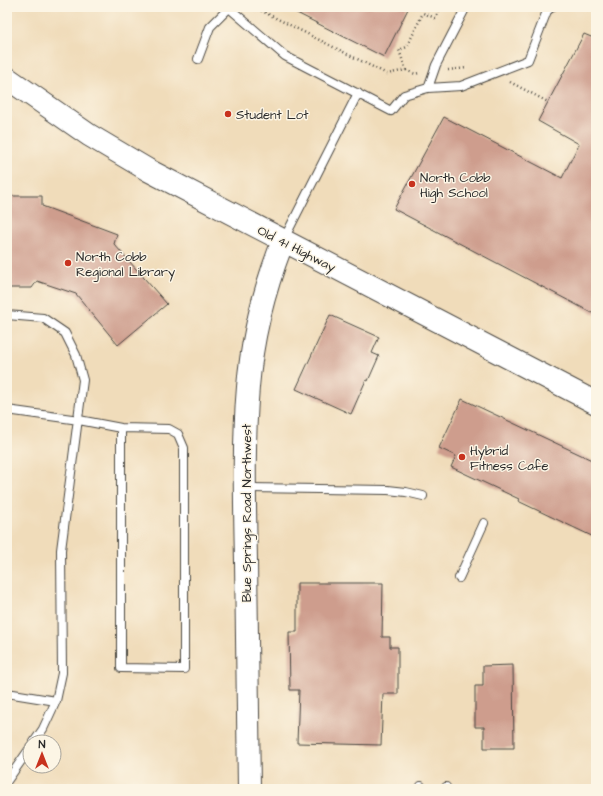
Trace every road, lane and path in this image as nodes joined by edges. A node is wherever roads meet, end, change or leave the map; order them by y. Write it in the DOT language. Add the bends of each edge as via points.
graph roads {
  1 [pos="229,7"];
  2 [pos="254,7"];
  3 [pos="441,7"];
  4 [pos="466,7"];
  5 [pos="552,7"];
  6 [pos="198,59"];
  7 [pos="7,78"];
  8 [pos="428,88"];
  9 [pos="358,94"];
  10 [pos="283,241"];
  11 [pos="7,315"];
  12 [pos="596,403"];
  13 [pos="7,410"];
  14 [pos="79,420"];
  15 [pos="120,428"];
  16 [pos="245,488"];
  17 [pos="423,496"];
  18 [pos="484,523"];
  19 [pos="459,578"];
  20 [pos="7,693"];
  21 [pos="56,701"];
  22 [pos="40,734"];
  23 [pos="22,759"];
  24 [pos="7,781"];
  25 [pos="249,789"];
  1 -- 6 [label="lane" via="210,28"];
  1 -- 9 [label="lane" via="285,56"];
  2 -- 3 [label="path" via="387,74 406,70 400,50 407,47 423,13 435,18"];
  4 -- 8 [label="lane" via="436,66"];
  5 -- 8 [label="lane" via="547,11 528,60 461,86"];
  7 -- 10 [label="main road, Old 41 Highway" via="89,135 148,170"];
  8 -- 9 [label="lane" via="404,95 392,112"];
  9 -- 10 [label="lane"];
  10 -- 12 [label="main road, Old 41 Highway"];
  10 -- 16 [label="main road, Blue Springs Road Northwest" via="269,282 252,354 246,420"];
  11 -- 14 [label="lane" via="43,318 64,333 76,355 83,380"];
  13 -- 14 [label="lane"];
  14 -- 15 [label="lane"];
  14 -- 21 [label="lane" via="61,550 63,661"];
  15 -- 15 [label="lane" via="169,429 178,434 184,448 184,669 121,668"];
  16 -- 17 [label="lane" via="388,490"];
  16 -- 25 [label="main road, Blue Springs Road Northwest"];
  18 -- 19 [label="lane"];
  20 -- 21 [label="lane"];
  21 -- 22 [label="lane"];
  23 -- 24 [label="lane"];
}
